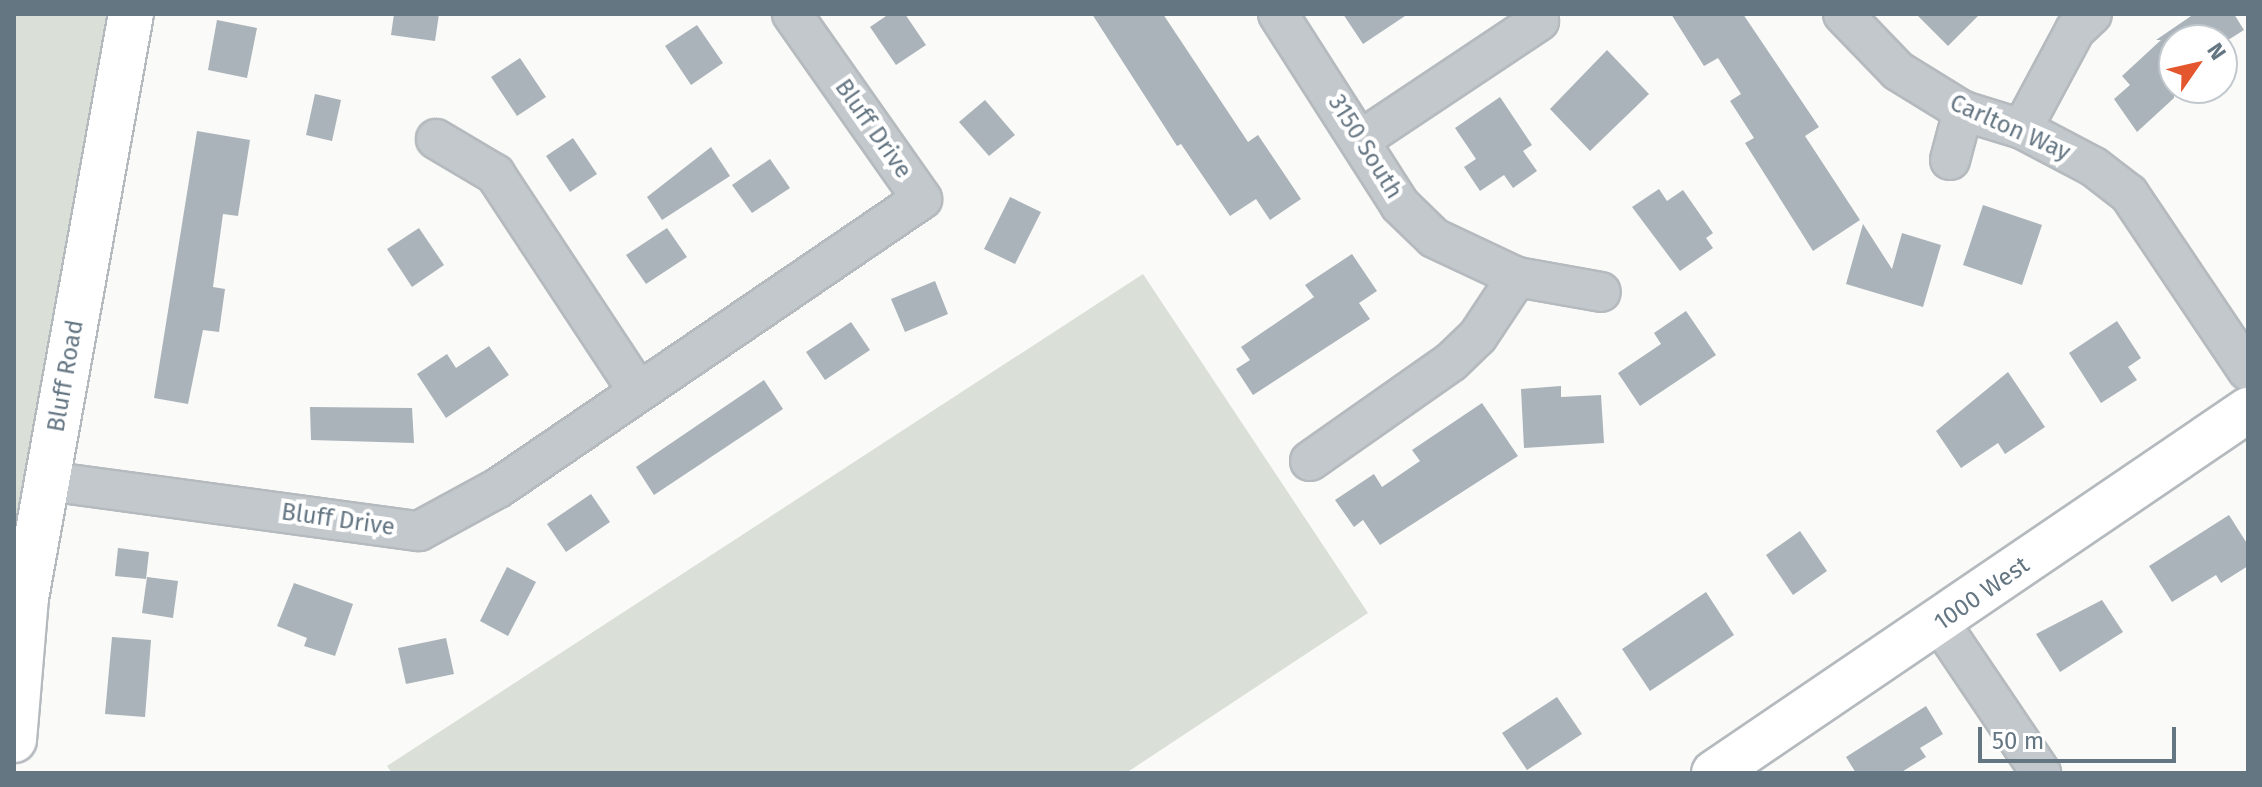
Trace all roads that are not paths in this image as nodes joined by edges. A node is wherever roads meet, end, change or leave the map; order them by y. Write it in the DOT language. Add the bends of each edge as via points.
graph roads {
  1 [pos="131,14"];
  2 [pos="792,14"];
  3 [pos="1278,14"];
  4 [pos="1843,14"];
  5 [pos="2092,14"];
  6 [pos="1539,21"];
  7 [pos="1963,111"];
  8 [pos="2022,129"];
  9 [pos="436,139"];
  10 [pos="1362,139"];
  11 [pos="1950,160"];
  12 [pos="1517,277"];
  13 [pos="1601,292"];
  14 [pos="2248,371"];
  15 [pos="638,391"];
  16 [pos="2248,410"];
  17 [pos="1310,461"];
  18 [pos="47,481"];
  19 [pos="1940,623"];
  20 [pos="14,740"];
  21 [pos="1714,773"];
  22 [pos="2041,773"];
  1 -- 18 [label="main road, Bluff Road"];
  2 -- 15 [label="street, Bluff Drive" via="922,199"];
  3 -- 10 [label="street, 3150 South"];
  4 -- 7 [label="street, Carlton Way" via="1898,71"];
  5 -- 8 [label="street" via="2075,30"];
  6 -- 10 [label="street"];
  7 -- 8 [label="street, Carlton Way"];
  7 -- 11 [label="street"];
  8 -- 14 [label="street, Carlton Way" via="2094,167 2129,194"];
  9 -- 15 [label="street" via="495,174"];
  10 -- 12 [label="street, 3150 South" via="1400,205 1434,238"];
  12 -- 13 [label="street, 3150 South"];
  12 -- 17 [label="street" via="1478,336 1451,362"];
  15 -- 18 [label="street, Bluff Drive" via="498,488 419,531"];
  16 -- 19 [label="main road, 1000 West"];
  18 -- 20 [label="main road, Bluff Road" via="26,598"];
  19 -- 21 [label="main road, 1000 West"];
  19 -- 22 [label="street"];
}
